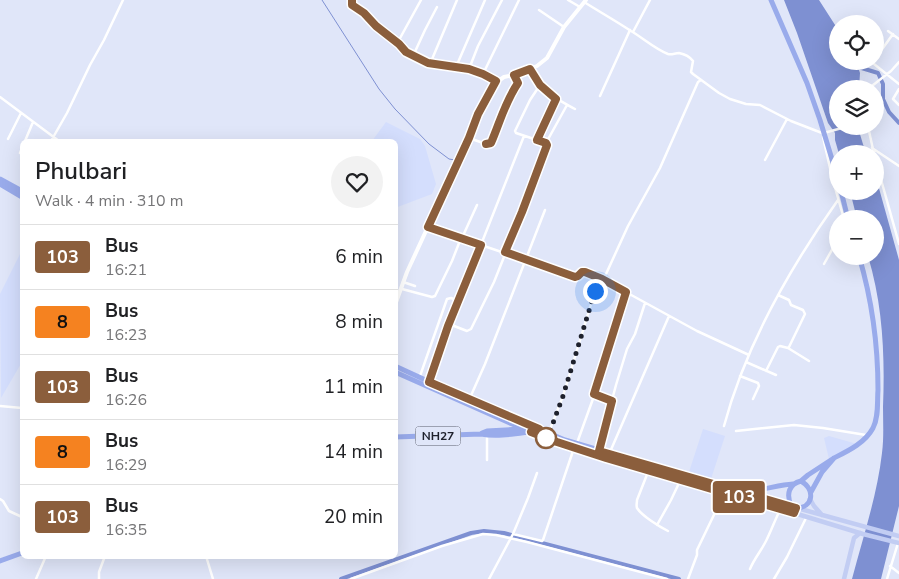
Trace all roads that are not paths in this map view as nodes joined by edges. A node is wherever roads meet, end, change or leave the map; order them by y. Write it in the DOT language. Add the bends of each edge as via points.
graph roads {
  1 [pos="123,0"];
  2 [pos="352,0"];
  3 [pos="420,0"];
  4 [pos="457,0"];
  5 [pos="485,0"];
  6 [pos="502,0"];
  7 [pos="519,0"];
  8 [pos="568,0"];
  9 [pos="650,0"];
  10 [pos="771,0"];
  11 [pos="584,1"];
  12 [pos="438,7"];
  13 [pos="580,7"];
  14 [pos="539,10"];
  15 [pos="564,27"];
  16 [pos="632,31"];
  17 [pos="888,31"];
  18 [pos="893,34"];
  19 [pos="899,39"];
  20 [pos="399,44"];
  21 [pos="884,46"];
  22 [pos="413,56"];
  23 [pos="899,62"];
  24 [pos="430,64"];
  25 [pos="456,67"];
  26 [pos="469,69"];
  27 [pos="530,69"];
  28 [pos="882,70"];
  29 [pos="483,74"];
  30 [pos="514,75"];
  31 [pos="886,75"];
  32 [pos="701,80"];
  33 [pos="880,80"];
  34 [pos="496,81"];
  35 [pos="899,84"];
  36 [pos="540,85"];
  37 [pos="899,89"];
  38 [pos="600,96"];
  39 [pos="0,98"];
  40 [pos="556,99"];
  41 [pos="567,105"];
  42 [pos="899,105"];
  43 [pos="575,109"];
  44 [pos="21,113"];
  45 [pos="787,119"];
  46 [pos="33,122"];
  47 [pos="829,131"];
  48 [pos="823,133"];
  49 [pos="524,136"];
  50 [pos="54,137"];
  51 [pos="469,138"];
  52 [pos="8,139"];
  53 [pos="26,139"];
  54 [pos="56,139"];
  55 [pos="537,140"];
  56 [pos="546,143"];
  57 [pos="829,152"];
  58 [pos="884,156"];
  59 [pos="765,160"];
  60 [pos="829,160"];
  61 [pos="899,166"];
  62 [pos="0,179"];
  63 [pos="0,184"];
  64 [pos="20,190"];
  65 [pos="884,190"];
  66 [pos="20,196"];
  67 [pos="838,200"];
  68 [pos="477,205"];
  69 [pos="545,210"];
  70 [pos="841,210"];
  71 [pos="428,227"];
  72 [pos="462,238"];
  73 [pos="899,244"];
  74 [pos="481,245"];
  75 [pos="505,252"];
  76 [pos="829,255"];
  77 [pos="526,260"];
  78 [pos="824,264"];
  79 [pos="861,265"];
  80 [pos="602,279"];
  81 [pos="403,282"];
  82 [pos="415,286"];
  83 [pos="402,289"];
  84 [pos="626,292"];
  85 [pos="778,295"];
  86 [pos="398,298"];
  87 [pos="459,301"];
  88 [pos="645,303"];
  89 [pos="669,316"];
  90 [pos="449,324"];
  91 [pos="788,348"];
  92 [pos="748,355"];
  93 [pos="809,361"];
  94 [pos="746,362"];
  95 [pos="398,367"];
  96 [pos="766,371"];
  97 [pos="398,373"];
  98 [pos="776,375"];
  99 [pos="740,376"];
  100 [pos="420,378"];
  101 [pos="429,382"];
  102 [pos="594,394"];
  103 [pos="753,399"];
  104 [pos="469,400"];
  105 [pos="612,401"];
  106 [pos="0,406"];
  107 [pos="20,408"];
  108 [pos="502,420"];
  109 [pos="724,426"];
  110 [pos="522,428"];
  111 [pos="531,429"];
  112 [pos="498,430"];
  113 [pos="736,431"];
  114 [pos="485,433"];
  115 [pos="549,434"];
  116 [pos="868,435"];
  117 [pos="398,437"];
  118 [pos="575,446"];
  119 [pos="599,451"];
  120 [pos="610,454"];
  121 [pos="834,458"];
  122 [pos="487,460"];
  123 [pos="649,470"];
  124 [pos="536,473"];
  125 [pos="680,480"];
  126 [pos="801,481"];
  127 [pos="793,484"];
  128 [pos="733,490"];
  129 [pos="725,492"];
  130 [pos="811,492"];
  131 [pos="0,499"];
  132 [pos="810,499"];
  133 [pos="780,509"];
  134 [pos="795,510"];
  135 [pos="20,516"];
  136 [pos="806,516"];
  137 [pos="823,516"];
  138 [pos="657,525"];
  139 [pos="851,530"];
  140 [pos="668,531"];
  141 [pos="514,534"];
  142 [pos="861,534"];
  143 [pos="898,536"];
  144 [pos="511,538"];
  145 [pos="854,538"];
  146 [pos="897,543"];
  147 [pos="20,554"];
  148 [pos="45,559"];
  149 [pos="104,559"];
  150 [pos="207,559"];
  151 [pos="0,561"];
  152 [pos="890,566"];
  153 [pos="750,570"];
  154 [pos="899,572"];
  155 [pos="36,579"];
  156 [pos="99,579"];
  157 [pos="213,579"];
  158 [pos="351,579"];
  159 [pos="490,579"];
  160 [pos="667,579"];
  161 [pos="688,579"];
  162 [pos="774,579"];
  163 [pos="844,579"];
  164 [pos="887,579"];
  1 -- 50 [label="street"];
  2 -- 20 [label="street" via="352,5"];
  3 -- 20 [label="street"];
  4 -- 24 [label="street"];
  5 -- 25 [label="street"];
  6 -- 26 [label="street"];
  7 -- 29 [label="street"];
  8 -- 13 [label="street"];
  9 -- 16 [label="street"];
  10 -- 48 [label="highway" via="808,83"];
  11 -- 13 [label="main road"];
  11 -- 16 [label="street"];
  12 -- 22 [label="street"];
  13 -- 15 [label="main road"];
  14 -- 15 [label="street"];
  15 -- 27 [label="main road" via="547,58"];
  16 -- 32 [label="street" via="668,54 691,58 692,73"];
  16 -- 38 [label="street"];
  17 -- 18 [label="street"];
  18 -- 19 [label="street"];
  18 -- 21 [label="street"];
  20 -- 22 [label="street"];
  22 -- 24 [label="street"];
  23 -- 31 [label="street"];
  24 -- 25 [label="street"];
  25 -- 26 [label="street"];
  26 -- 29 [label="street"];
  27 -- 30 [label="main road"];
  27 -- 36 [label="street"];
  28 -- 31 [label="street"];
  29 -- 34 [label="street"];
  30 -- 34 [label="main road"];
  30 -- 51 [label="street" via="518,83 491,143"];
  31 -- 33 [label="street"];
  31 -- 35 [label="street"];
  32 -- 45 [label="street" via="730,99 760,105"];
  32 -- 80 [label="street"];
  34 -- 51 [label="main road"];
  36 -- 40 [label="street"];
  36 -- 49 [label="street" via="515,131"];
  37 -- 42 [label="street" via="893,100"];
  39 -- 44 [label="street"];
  40 -- 41 [label="street"];
  40 -- 55 [label="street"];
  41 -- 43 [label="street"];
  41 -- 56 [label="street"];
  44 -- 46 [label="street"];
  44 -- 52 [label="street"];
  45 -- 48 [label="street"];
  45 -- 59 [label="street"];
  46 -- 50 [label="street"];
  46 -- 53 [label="street"];
  47 -- 48 [label="street"];
  48 -- 57 [label="highway"];
  48 -- 60 [label="street"];
  49 -- 55 [label="street"];
  49 -- 74 [label="street"];
  50 -- 54 [label="street"];
  51 -- 71 [label="main road"];
  55 -- 56 [label="street"];
  56 -- 75 [label="street"];
  58 -- 61 [label="street"];
  62 -- 64 [label="highway"];
  63 -- 66 [label="highway"];
  65 -- 73 [label="street"];
  67 -- 70 [label="street"];
  67 -- 85 [label="street"];
  68 -- 72 [label="street"];
  69 -- 77 [label="street"];
  71 -- 72 [label="street"];
  71 -- 81 [label="main road"];
  72 -- 74 [label="street"];
  72 -- 83 [label="street" via="435,296"];
  74 -- 75 [label="street"];
  74 -- 87 [label="street"];
  75 -- 77 [label="street"];
  75 -- 90 [label="street" via="471,329 467,331"];
  76 -- 78 [label="street"];
  77 -- 80 [label="street" via="575,277 584,272"];
  77 -- 104 [label="street"];
  79 -- 116 [label="highway" via="871,303 878,368 876,421"];
  80 -- 84 [label="street"];
  80 -- 115 [label="street" via="595,291"];
  81 -- 82 [label="street"];
  81 -- 83 [label="main road"];
  83 -- 86 [label="main road"];
  84 -- 88 [label="street"];
  84 -- 102 [label="street"];
  85 -- 91 [label="street" via="805,313"];
  85 -- 92 [label="street"];
  87 -- 90 [label="street"];
  87 -- 100 [label="street" via="447,299"];
  88 -- 89 [label="street"];
  88 -- 105 [label="street"];
  89 -- 92 [label="street"];
  89 -- 120 [label="street"];
  90 -- 101 [label="street"];
  91 -- 93 [label="street"];
  91 -- 96 [label="street" via="778,347"];
  92 -- 94 [label="street"];
  94 -- 96 [label="street"];
  94 -- 99 [label="street"];
  95 -- 100 [label="highway"];
  96 -- 98 [label="street"];
  97 -- 108 [label="highway"];
  99 -- 103 [label="street" via="758,383"];
  99 -- 109 [label="street"];
  100 -- 101 [label="highway"];
  101 -- 104 [label="highway"];
  102 -- 105 [label="street"];
  102 -- 118 [label="street"];
  104 -- 111 [label="highway"];
  105 -- 119 [label="street"];
  106 -- 107 [label="street"];
  108 -- 110 [label="highway"];
  108 -- 112 [label="highway"];
  110 -- 111 [label="highway, NH27"];
  110 -- 112 [label="highway, NH27"];
  111 -- 114 [label="highway, NH27"];
  111 -- 115 [label="highway, NH27"];
  111 -- 118 [label="highway, NH27"];
  112 -- 114 [label="highway, NH27"];
  113 -- 116 [label="street" via="794,425"];
  114 -- 117 [label="highway, NH27"];
  114 -- 122 [label="street"];
  115 -- 118 [label="highway, NH27"];
  116 -- 121 [label="highway, NH27"];
  118 -- 119 [label="highway, NH27"];
  118 -- 123 [label="highway, NH27"];
  118 -- 141 [label="street" via="543,540"];
  119 -- 120 [label="highway, NH27"];
  120 -- 128 [label="highway, NH27"];
  121 -- 126 [label="highway, NH27"];
  121 -- 130 [label="highway, NH27" via="816,480"];
  123 -- 125 [label="highway, NH27"];
  123 -- 138 [label="street" via="636,504"];
  124 -- 141 [label="street"];
  125 -- 129 [label="highway, NH27"];
  125 -- 138 [label="street"];
  126 -- 127 [label="highway, NH27"];
  126 -- 130 [label="highway"];
  127 -- 128 [label="highway, NH27" via="756,491"];
  127 -- 134 [label="highway" via="788,499"];
  128 -- 134 [label="highway, NH27"];
  129 -- 133 [label="highway, NH27"];
  129 -- 161 [label="street" via="697,550"];
  130 -- 132 [label="highway, NH27"];
  131 -- 135 [label="street" via="9,511"];
  132 -- 134 [label="highway"];
  132 -- 137 [label="main road"];
  133 -- 134 [label="highway, NH27"];
  133 -- 153 [label="street"];
  134 -- 136 [label="main road"];
  134 -- 137 [label="main road"];
  136 -- 139 [label="main road"];
  136 -- 162 [label="street"];
  137 -- 143 [label="main road"];
  138 -- 140 [label="street"];
  139 -- 142 [label="main road"];
  139 -- 145 [label="main road"];
  141 -- 144 [label="street"];
  142 -- 145 [label="main road"];
  142 -- 146 [label="main road"];
  144 -- 158 [label="street" via="483,534"];
  144 -- 159 [label="street"];
  144 -- 160 [label="street"];
  145 -- 163 [label="main road"];
  146 -- 152 [label="street"];
  147 -- 151 [label="highway"];
  148 -- 155 [label="street"];
  149 -- 156 [label="street"];
  150 -- 157 [label="street"];
  152 -- 154 [label="street"];
  152 -- 164 [label="street"];
}
